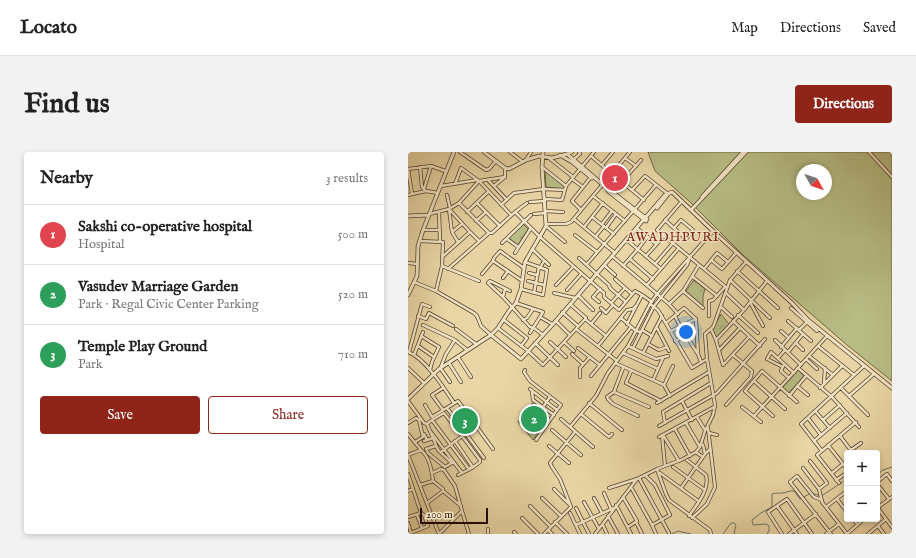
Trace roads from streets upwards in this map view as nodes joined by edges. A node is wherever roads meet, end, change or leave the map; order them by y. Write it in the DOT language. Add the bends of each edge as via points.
graph roads {
  1 [pos="454,152"];
  2 [pos="460,152"];
  3 [pos="484,152"];
  4 [pos="510,152"];
  5 [pos="572,152"];
  6 [pos="579,152"];
  7 [pos="613,152"];
  8 [pos="630,152"];
  9 [pos="743,152"];
  10 [pos="746,152"];
  11 [pos="869,152"];
  12 [pos="529,153"];
  13 [pos="593,153"];
  14 [pos="543,154"];
  15 [pos="567,154"];
  16 [pos="560,155"];
  17 [pos="549,158"];
  18 [pos="625,158"];
  19 [pos="641,160"];
  20 [pos="496,161"];
  21 [pos="524,161"];
  22 [pos="573,161"];
  23 [pos="602,165"];
  24 [pos="431,166"];
  25 [pos="636,166"];
  26 [pos="420,167"];
  27 [pos="542,167"];
  28 [pos="408,168"];
  29 [pos="506,168"];
  30 [pos="580,168"];
  31 [pos="446,171"];
  32 [pos="612,174"];
  33 [pos="505,177"];
  34 [pos="590,177"];
  35 [pos="892,177"];
  36 [pos="573,178"];
  37 [pos="488,180"];
  38 [pos="478,181"];
  39 [pos="622,182"];
  40 [pos="455,184"];
  41 [pos="602,185"];
  42 [pos="656,185"];
  43 [pos="440,186"];
  44 [pos="494,186"];
  45 [pos="566,186"];
  46 [pos="583,187"];
  47 [pos="544,189"];
  48 [pos="425,190"];
  49 [pos="565,190"];
  50 [pos="632,190"];
  51 [pos="488,192"];
  52 [pos="438,193"];
  53 [pos="613,193"];
  54 [pos="412,194"];
  55 [pos="668,194"];
  56 [pos="408,195"];
  57 [pos="447,195"];
  58 [pos="593,196"];
  59 [pos="702,198"];
  60 [pos="506,199"];
  61 [pos="545,200"];
  62 [pos="644,200"];
  63 [pos="682,201"];
  64 [pos="459,203"];
  65 [pos="477,203"];
  66 [pos="603,204"];
  67 [pos="501,205"];
  68 [pos="449,209"];
  69 [pos="692,209"];
  70 [pos="582,210"];
  71 [pos="635,210"];
  72 [pos="612,211"];
  73 [pos="439,212"];
  74 [pos="467,212"];
  75 [pos="486,212"];
  76 [pos="515,212"];
  77 [pos="546,212"];
  78 [pos="563,212"];
  79 [pos="616,214"];
  80 [pos="429,215"];
  81 [pos="408,216"];
  82 [pos="511,216"];
  83 [pos="592,217"];
  84 [pos="574,219"];
  85 [pos="646,219"];
  86 [pos="665,220"];
  87 [pos="476,221"];
  88 [pos="524,221"];
  89 [pos="625,221"];
  90 [pos="462,224"];
  91 [pos="546,225"];
  92 [pos="500,226"];
  93 [pos="604,226"];
  94 [pos="584,227"];
  95 [pos="530,228"];
  96 [pos="674,228"];
  97 [pos="638,229"];
  98 [pos="423,230"];
  99 [pos="440,230"];
  100 [pos="713,231"];
  101 [pos="452,232"];
  102 [pos="470,232"];
  103 [pos="489,233"];
  104 [pos="614,234"];
  105 [pos="575,235"];
  106 [pos="596,236"];
  107 [pos="664,236"];
  108 [pos="540,237"];
  109 [pos="647,237"];
  110 [pos="507,239"];
  111 [pos="419,241"];
  112 [pos="440,241"];
  113 [pos="479,241"];
  114 [pos="628,241"];
  115 [pos="458,242"];
  116 [pos="565,242"];
  117 [pos="502,243"];
  118 [pos="673,243"];
  119 [pos="605,244"];
  120 [pos="656,244"];
  121 [pos="518,247"];
  122 [pos="679,248"];
  123 [pos="532,249"];
  124 [pos="638,249"];
  125 [pos="597,252"];
  126 [pos="514,253"];
  127 [pos="615,253"];
  128 [pos="736,253"];
  129 [pos="612,256"];
  130 [pos="646,256"];
  131 [pos="442,257"];
  132 [pos="579,258"];
  133 [pos="630,259"];
  134 [pos="690,259"];
  135 [pos="711,260"];
  136 [pos="493,261"];
  137 [pos="544,261"];
  138 [pos="525,262"];
  139 [pos="728,262"];
  140 [pos="746,262"];
  141 [pos="408,263"];
  142 [pos="417,264"];
  143 [pos="587,264"];
  144 [pos="655,264"];
  145 [pos="548,265"];
  146 [pos="699,265"];
  147 [pos="442,266"];
  148 [pos="605,266"];
  149 [pos="623,266"];
  150 [pos="573,267"];
  151 [pos="524,268"];
  152 [pos="540,268"];
  153 [pos="448,269"];
  154 [pos="661,269"];
  155 [pos="704,269"];
  156 [pos="508,271"];
  157 [pos="737,271"];
  158 [pos="529,273"];
  159 [pos="482,274"];
  160 [pos="582,274"];
  161 [pos="597,274"];
  162 [pos="537,275"];
  163 [pos="615,275"];
  164 [pos="692,277"];
  165 [pos="503,278"];
  166 [pos="615,279"];
  167 [pos="653,279"];
  168 [pos="521,280"];
  169 [pos="730,280"];
  170 [pos="479,281"];
  171 [pos="528,281"];
  172 [pos="767,281"];
  173 [pos="414,282"];
  174 [pos="591,282"];
  175 [pos="536,283"];
  176 [pos="544,286"];
  177 [pos="556,286"];
  178 [pos="647,286"];
  179 [pos="726,287"];
  180 [pos="625,288"];
  181 [pos="410,289"];
  182 [pos="506,289"];
  183 [pos="521,289"];
  184 [pos="600,289"];
  185 [pos="567,290"];
  186 [pos="759,290"];
  187 [pos="436,291"];
  188 [pos="510,291"];
  189 [pos="683,291"];
  190 [pos="534,293"];
  191 [pos="554,293"];
  192 [pos="726,293"];
  193 [pos="632,294"];
  194 [pos="657,294"];
  195 [pos="408,295"];
  196 [pos="642,295"];
  197 [pos="618,296"];
  198 [pos="717,296"];
  199 [pos="503,297"];
  200 [pos="577,297"];
  201 [pos="661,297"];
  202 [pos="751,301"];
  203 [pos="599,302"];
  204 [pos="626,302"];
  205 [pos="516,303"];
  206 [pos="651,303"];
  207 [pos="571,304"];
  208 [pos="612,304"];
  209 [pos="669,304"];
  210 [pos="636,306"];
  211 [pos="654,306"];
  212 [pos="430,307"];
  213 [pos="722,307"];
  214 [pos="513,308"];
  215 [pos="601,308"];
  216 [pos="703,308"];
  217 [pos="778,308"];
  218 [pos="791,308"];
  219 [pos="533,309"];
  220 [pos="593,310"];
  221 [pos="744,310"];
  222 [pos="563,313"];
  223 [pos="600,313"];
  224 [pos="678,314"];
  225 [pos="738,315"];
  226 [pos="418,316"];
  227 [pos="540,316"];
  228 [pos="662,316"];
  229 [pos="675,316"];
  230 [pos="709,316"];
  231 [pos="732,317"];
  232 [pos="621,318"];
  233 [pos="770,318"];
  234 [pos="585,319"];
  235 [pos="696,319"];
  236 [pos="504,320"];
  237 [pos="523,320"];
  238 [pos="733,321"];
  239 [pos="788,321"];
  240 [pos="807,321"];
  241 [pos="554,323"];
  242 [pos="666,323"];
  243 [pos="591,324"];
  244 [pos="628,324"];
  245 [pos="423,326"];
  246 [pos="453,326"];
  247 [pos="680,326"];
  248 [pos="763,326"];
  249 [pos="630,327"];
  250 [pos="656,327"];
  251 [pos="498,328"];
  252 [pos="534,328"];
  253 [pos="577,328"];
  254 [pos="740,328"];
  255 [pos="456,329"];
  256 [pos="711,329"];
  257 [pos="798,329"];
  258 [pos="697,330"];
  259 [pos="636,331"];
  260 [pos="642,331"];
  261 [pos="671,331"];
  262 [pos="781,331"];
  263 [pos="817,331"];
  264 [pos="423,332"];
  265 [pos="530,333"];
  266 [pos="758,333"];
  267 [pos="804,334"];
  268 [pos="491,335"];
  269 [pos="543,335"];
  270 [pos="570,335"];
  271 [pos="686,335"];
  272 [pos="422,336"];
  273 [pos="606,336"];
  274 [pos="652,336"];
  275 [pos="827,336"];
  276 [pos="749,337"];
  277 [pos="789,338"];
  278 [pos="765,339"];
  279 [pos="410,340"];
  280 [pos="455,340"];
  281 [pos="716,340"];
  282 [pos="775,340"];
  283 [pos="675,341"];
  284 [pos="811,341"];
  285 [pos="550,342"];
  286 [pos="564,342"];
  287 [pos="535,343"];
  288 [pos="796,343"];
  289 [pos="476,344"];
  290 [pos="648,344"];
  291 [pos="418,346"];
  292 [pos="521,346"];
  293 [pos="598,346"];
  294 [pos="628,346"];
  295 [pos="760,346"];
  296 [pos="818,346"];
  297 [pos="667,347"];
  298 [pos="782,347"];
  299 [pos="578,348"];
  300 [pos="633,348"];
  301 [pos="557,349"];
  302 [pos="467,350"];
  303 [pos="574,350"];
  304 [pos="719,350"];
  305 [pos="803,350"];
  306 [pos="528,351"];
  307 [pos="669,351"];
  308 [pos="786,351"];
  309 [pos="408,352"];
  310 [pos="623,353"];
  311 [pos="643,353"];
  312 [pos="572,354"];
  313 [pos="608,354"];
  314 [pos="698,354"];
  315 [pos="733,355"];
  316 [pos="414,356"];
  317 [pos="668,356"];
  318 [pos="809,356"];
  319 [pos="434,357"];
  320 [pos="458,357"];
  321 [pos="550,357"];
  322 [pos="566,357"];
  323 [pos="589,358"];
  324 [pos="663,358"];
  325 [pos="707,358"];
  326 [pos="778,358"];
  327 [pos="806,359"];
  328 [pos="616,362"];
  329 [pos="701,362"];
  330 [pos="449,363"];
  331 [pos="583,364"];
  332 [pos="744,364"];
  333 [pos="558,365"];
  334 [pos="783,365"];
  335 [pos="801,365"];
  336 [pos="600,366"];
  337 [pos="673,366"];
  338 [pos="842,366"];
  339 [pos="864,366"];
  340 [pos="408,368"];
  341 [pos="624,368"];
  342 [pos="798,368"];
  343 [pos="825,368"];
  344 [pos="440,369"];
  345 [pos="658,369"];
  346 [pos="817,369"];
  347 [pos="430,370"];
  348 [pos="525,370"];
  349 [pos="631,371"];
  350 [pos="709,372"];
  351 [pos="794,373"];
  352 [pos="434,374"];
  353 [pos="874,374"];
  354 [pos="833,375"];
  355 [pos="854,375"];
  356 [pos="591,376"];
  357 [pos="806,376"];
  358 [pos="471,377"];
  359 [pos="580,377"];
  360 [pos="789,378"];
  361 [pos="653,380"];
  362 [pos="754,381"];
  363 [pos="450,382"];
  364 [pos="461,382"];
  365 [pos="424,383"];
  366 [pos="711,383"];
  367 [pos="664,385"];
  368 [pos="824,385"];
  369 [pos="797,386"];
  370 [pos="443,388"];
  371 [pos="539,388"];
  372 [pos="780,388"];
  373 [pos="820,388"];
  374 [pos="841,388"];
  375 [pos="892,388"];
  376 [pos="532,391"];
  377 [pos="614,392"];
  378 [pos="714,395"];
  379 [pos="808,395"];
  380 [pos="670,396"];
  381 [pos="772,396"];
  382 [pos="789,396"];
  383 [pos="849,396"];
  384 [pos="550,397"];
  385 [pos="832,397"];
  386 [pos="408,400"];
  387 [pos="661,401"];
  388 [pos="682,401"];
  389 [pos="546,402"];
  390 [pos="796,402"];
  391 [pos="454,403"];
  392 [pos="589,403"];
  393 [pos="657,403"];
  394 [pos="425,404"];
  395 [pos="726,405"];
  396 [pos="840,405"];
  397 [pos="543,407"];
  398 [pos="649,407"];
  399 [pos="714,407"];
  400 [pos="742,407"];
  401 [pos="763,407"];
  402 [pos="447,408"];
  403 [pos="785,409"];
  404 [pos="442,410"];
  405 [pos="557,410"];
  406 [pos="686,410"];
  407 [pos="473,412"];
  408 [pos="816,412"];
  409 [pos="847,413"];
  410 [pos="581,414"];
  411 [pos="554,415"];
  412 [pos="868,415"];
  413 [pos="468,416"];
  414 [pos="638,416"];
  415 [pos="754,416"];
  416 [pos="773,416"];
  417 [pos="697,417"];
  418 [pos="808,418"];
  419 [pos="561,419"];
  420 [pos="432,420"];
  421 [pos="692,420"];
  422 [pos="823,420"];
  423 [pos="761,422"];
  424 [pos="856,422"];
  425 [pos="408,423"];
  426 [pos="425,423"];
  427 [pos="665,423"];
  428 [pos="686,423"];
  429 [pos="457,424"];
  430 [pos="659,426"];
  431 [pos="570,427"];
  432 [pos="708,427"];
  433 [pos="859,427"];
  434 [pos="830,428"];
  435 [pos="675,429"];
  436 [pos="552,430"];
  437 [pos="622,430"];
  438 [pos="705,430"];
  439 [pos="430,431"];
  440 [pos="575,432"];
  441 [pos="709,433"];
  442 [pos="408,434"];
  443 [pos="612,434"];
  444 [pos="663,435"];
  445 [pos="716,435"];
  446 [pos="821,435"];
  447 [pos="462,436"];
  448 [pos="840,436"];
  449 [pos="659,437"];
  450 [pos="433,438"];
  451 [pos="536,440"];
  452 [pos="454,441"];
  453 [pos="814,441"];
  454 [pos="414,442"];
  455 [pos="566,443"];
  456 [pos="861,443"];
  457 [pos="450,444"];
  458 [pos="828,445"];
  459 [pos="436,446"];
  460 [pos="549,446"];
  461 [pos="593,446"];
  462 [pos="703,446"];
  463 [pos="700,447"];
  464 [pos="445,449"];
  465 [pos="493,449"];
  466 [pos="711,449"];
  467 [pos="421,450"];
  468 [pos="850,450"];
  469 [pos="854,450"];
  470 [pos="822,451"];
  471 [pos="441,452"];
  472 [pos="557,453"];
  473 [pos="697,453"];
  474 [pos="705,454"];
  475 [pos="408,455"];
  476 [pos="581,455"];
  477 [pos="690,456"];
  478 [pos="703,457"];
  479 [pos="484,458"];
  480 [pos="687,460"];
  481 [pos="679,461"];
  482 [pos="810,461"];
  483 [pos="453,463"];
  484 [pos="569,464"];
  485 [pos="843,464"];
  486 [pos="665,466"];
  487 [pos="673,467"];
  488 [pos="696,467"];
  489 [pos="803,468"];
  490 [pos="470,469"];
  491 [pos="657,469"];
  492 [pos="432,473"];
  493 [pos="462,473"];
  494 [pos="660,473"];
  495 [pos="832,473"];
  496 [pos="408,474"];
  497 [pos="458,475"];
  498 [pos="645,475"];
  499 [pos="844,476"];
  500 [pos="689,477"];
  501 [pos="638,478"];
  502 [pos="836,480"];
  503 [pos="880,480"];
  504 [pos="433,481"];
  505 [pos="892,481"];
  506 [pos="839,484"];
  507 [pos="420,485"];
  508 [pos="879,486"];
  509 [pos="631,487"];
  510 [pos="610,488"];
  511 [pos="681,488"];
  512 [pos="413,489"];
  513 [pos="554,489"];
  514 [pos="819,489"];
  515 [pos="408,490"];
  516 [pos="705,490"];
  517 [pos="443,491"];
  518 [pos="604,493"];
  519 [pos="844,494"];
  520 [pos="623,497"];
  521 [pos="892,497"];
  522 [pos="542,498"];
  523 [pos="594,498"];
  524 [pos="821,499"];
  525 [pos="837,499"];
  526 [pos="697,500"];
  527 [pos="889,500"];
  528 [pos="584,502"];
  529 [pos="427,503"];
  530 [pos="570,504"];
  531 [pos="530,506"];
  532 [pos="777,506"];
  533 [pos="880,506"];
  534 [pos="461,507"];
  535 [pos="614,507"];
  536 [pos="826,507"];
  537 [pos="576,508"];
  538 [pos="844,508"];
  539 [pos="462,511"];
  540 [pos="880,512"];
  541 [pos="570,513"];
  542 [pos="602,513"];
  543 [pos="421,514"];
  544 [pos="816,514"];
  545 [pos="417,515"];
  546 [pos="561,516"];
  547 [pos="608,516"];
  548 [pos="689,516"];
  549 [pos="408,518"];
  550 [pos="522,518"];
  551 [pos="592,518"];
  552 [pos="692,518"];
  553 [pos="886,519"];
  554 [pos="661,520"];
  555 [pos="555,522"];
  556 [pos="582,522"];
  557 [pos="636,522"];
  558 [pos="860,522"];
  559 [pos="804,523"];
  560 [pos="408,524"];
  561 [pos="603,524"];
  562 [pos="839,524"];
  563 [pos="857,524"];
  564 [pos="576,525"];
  565 [pos="652,525"];
  566 [pos="878,526"];
  567 [pos="551,527"];
  568 [pos="628,527"];
  569 [pos="892,527"];
  570 [pos="422,528"];
  571 [pos="488,529"];
  572 [pos="599,529"];
  573 [pos="548,530"];
  574 [pos="794,530"];
  575 [pos="416,532"];
  576 [pos="409,533"];
  577 [pos="669,533"];
  578 [pos="829,533"];
  579 [pos="882,533"];
  580 [pos="469,534"];
  581 [pos="488,534"];
  582 [pos="538,534"];
  583 [pos="544,534"];
  584 [pos="552,534"];
  585 [pos="567,534"];
  586 [pos="580,534"];
  587 [pos="589,534"];
  588 [pos="596,534"];
  589 [pos="606,534"];
  590 [pos="618,534"];
  591 [pos="631,534"];
  592 [pos="642,534"];
  593 [pos="656,534"];
  594 [pos="711,534"];
  595 [pos="782,534"];
  596 [pos="789,534"];
  597 [pos="797,534"];
  598 [pos="812,534"];
  599 [pos="847,534"];
  600 [pos="868,534"];
  1 -- 31 [label="street"];
  2 -- 20 [label="street" via="486,170"];
  3 -- 20 [label="street"];
  4 -- 21 [label="street"];
  5 -- 15 [label="street"];
  6 -- 22 [label="street"];
  7 -- 23 [label="street"];
  8 -- 18 [label="street"];
  9 -- 59 [label="street"];
  10 -- 59 [label="street"];
  11 -- 35 [label="street"];
  12 -- 21 [label="street"];
  13 -- 23 [label="street"];
  13 -- 30 [label="street"];
  14 -- 17 [label="street"];
  14 -- 21 [label="street"];
  14 -- 27 [label="street"];
  15 -- 16 [label="street"];
  15 -- 22 [label="street"];
  16 -- 17 [label="street"];
  16 -- 22 [label="street"];
  17 -- 36 [label="street"];
  18 -- 25 [label="street"];
  18 -- 32 [label="street"];
  19 -- 25 [label="street"];
  20 -- 29 [label="street"];
  21 -- 29 [label="street" via="511,169"];
  22 -- 30 [label="street"];
  23 -- 32 [label="street"];
  24 -- 26 [label="street"];
  24 -- 31 [label="street"];
  24 -- 48 [label="street"];
  25 -- 39 [label="street"];
  26 -- 28 [label="street"];
  26 -- 48 [label="street" via="422,187"];
  27 -- 45 [label="street"];
  27 -- 47 [label="street"];
  28 -- 54 [label="street"];
  29 -- 33 [label="street"];
  30 -- 34 [label="street"];
  30 -- 36 [label="street"];
  30 -- 41 [label="street"];
  31 -- 43 [label="street"];
  32 -- 41 [label="street"];
  33 -- 37 [label="street"];
  33 -- 44 [label="street"];
  34 -- 41 [label="street"];
  34 -- 46 [label="street"];
  36 -- 45 [label="street"];
  36 -- 46 [label="street"];
  37 -- 38 [label="street"];
  37 -- 44 [label="street"];
  38 -- 40 [label="street"];
  38 -- 40 [label="street" via="461,168"];
  38 -- 51 [label="street"];
  38 -- 64 [label="street"];
  39 -- 50 [label="street"];
  39 -- 53 [label="street"];
  40 -- 43 [label="street"];
  41 -- 53 [label="street"];
  41 -- 58 [label="street"];
  42 -- 50 [label="street" via="645,176"];
  42 -- 55 [label="street"];
  42 -- 62 [label="street"];
  43 -- 52 [label="street"];
  44 -- 60 [label="street"];
  45 -- 49 [label="street"];
  46 -- 70 [label="street" via="572,201"];
  47 -- 49 [label="street"];
  47 -- 60 [label="street" via="514,193"];
  47 -- 61 [label="street"];
  48 -- 52 [label="street"];
  48 -- 54 [label="street"];
  49 -- 61 [label="street" via="562,200"];
  50 -- 62 [label="street"];
  51 -- 65 [label="street"];
  51 -- 67 [label="street"];
  52 -- 80 [label="street"];
  53 -- 71 [label="street"];
  54 -- 56 [label="street"];
  55 -- 63 [label="street" via="672,192"];
  55 -- 85 [label="street"];
  57 -- 68 [label="street"];
  58 -- 66 [label="street"];
  58 -- 70 [label="street"];
  59 -- 69 [label="street"];
  60 -- 67 [label="street"];
  61 -- 76 [label="street" via="528,203"];
  61 -- 77 [label="street"];
  62 -- 71 [label="street"];
  63 -- 69 [label="street"];
  63 -- 86 [label="street"];
  64 -- 68 [label="street"];
  64 -- 74 [label="street"];
  65 -- 74 [label="street"];
  65 -- 75 [label="street"];
  66 -- 72 [label="street"];
  66 -- 83 [label="street"];
  67 -- 82 [label="street"];
  68 -- 73 [label="street"];
  68 -- 90 [label="street"];
  68 -- 101 [label="street"];
  69 -- 100 [label="street" via="694,214"];
  70 -- 84 [label="street"];
  71 -- 85 [label="street"];
  71 -- 89 [label="street"];
  72 -- 79 [label="street"];
  72 -- 93 [label="street"];
  73 -- 80 [label="street"];
  73 -- 99 [label="street"];
  74 -- 87 [label="street"];
  75 -- 87 [label="street"];
  75 -- 92 [label="street"];
  76 -- 82 [label="street"];
  76 -- 88 [label="street"];
  77 -- 78 [label="street"];
  77 -- 88 [label="street" via="533,214"];
  77 -- 91 [label="street"];
  79 -- 89 [label="street"];
  79 -- 93 [label="street"];
  80 -- 81 [label="street"];
  80 -- 98 [label="street"];
  82 -- 92 [label="street"];
  83 -- 93 [label="street"];
  83 -- 94 [label="street"];
  84 -- 91 [label="street" via="568,224"];
  84 -- 94 [label="street"];
  85 -- 97 [label="street"];
  85 -- 127 [label="street"];
  86 -- 96 [label="street"];
  86 -- 107 [label="street" via="657,230"];
  87 -- 103 [label="street"];
  88 -- 95 [label="street"];
  88 -- 110 [label="street"];
  89 -- 104 [label="street"];
  90 -- 101 [label="street"];
  90 -- 102 [label="street"];
  91 -- 108 [label="street"];
  91 -- 116 [label="street"];
  92 -- 103 [label="street"];
  93 -- 104 [label="street"];
  93 -- 106 [label="street"];
  94 -- 106 [label="street"];
  95 -- 108 [label="street"];
  95 -- 121 [label="street"];
  96 -- 96 [label="street" via="686,239 693,230 681,220"];
  97 -- 109 [label="street"];
  97 -- 114 [label="street"];
  98 -- 99 [label="street"];
  98 -- 111 [label="street"];
  99 -- 112 [label="street"];
  100 -- 128 [label="street"];
  100 -- 134 [label="street"];
  101 -- 115 [label="street"];
  102 -- 113 [label="street"];
  102 -- 115 [label="street"];
  103 -- 113 [label="street"];
  104 -- 119 [label="street"];
  105 -- 125 [label="street"];
  106 -- 119 [label="street"];
  107 -- 118 [label="street"];
  107 -- 120 [label="street"];
  108 -- 123 [label="street"];
  108 -- 150 [label="street"];
  109 -- 120 [label="street"];
  109 -- 124 [label="street"];
  110 -- 117 [label="street"];
  110 -- 121 [label="street"];
  111 -- 112 [label="street"];
  111 -- 142 [label="street"];
  112 -- 131 [label="street" via="443,242"];
  113 -- 153 [label="street"];
  114 -- 124 [label="street"];
  114 -- 127 [label="street"];
  115 -- 131 [label="street"];
  118 -- 122 [label="street"];
  118 -- 144 [label="street"];
  119 -- 125 [label="street"];
  119 -- 127 [label="street"];
  120 -- 130 [label="street"];
  121 -- 126 [label="street"];
  122 -- 134 [label="street"];
  122 -- 154 [label="street"];
  123 -- 137 [label="street"];
  123 -- 138 [label="street"];
  124 -- 130 [label="street"];
  124 -- 133 [label="street"];
  125 -- 143 [label="street"];
  127 -- 129 [label="street"];
  128 -- 139 [label="street"];
  128 -- 140 [label="street"];
  129 -- 148 [label="street"];
  129 -- 149 [label="street"];
  129 -- 161 [label="street"];
  130 -- 144 [label="street"];
  131 -- 147 [label="street"];
  132 -- 143 [label="street"];
  133 -- 149 [label="street"];
  133 -- 167 [label="street"];
  134 -- 146 [label="street"];
  134 -- 194 [label="street"];
  134 -- 201 [label="street"];
  135 -- 139 [label="street" via="722,269"];
  135 -- 139 [label="street" via="717,253"];
  135 -- 155 [label="street"];
  136 -- 151 [label="street" via="500,251"];
  136 -- 156 [label="street"];
  136 -- 159 [label="street"];
  137 -- 145 [label="street"];
  137 -- 152 [label="street"];
  138 -- 151 [label="street"];
  138 -- 152 [label="street"];
  140 -- 157 [label="street"];
  140 -- 172 [label="street"];
  141 -- 142 [label="street"];
  142 -- 173 [label="street"];
  143 -- 161 [label="street"];
  144 -- 154 [label="street"];
  146 -- 155 [label="street"];
  146 -- 164 [label="street"];
  147 -- 153 [label="street"];
  147 -- 187 [label="street"];
  148 -- 161 [label="street"];
  148 -- 163 [label="street"];
  149 -- 178 [label="street"];
  150 -- 160 [label="street"];
  150 -- 177 [label="street"];
  151 -- 168 [label="street"];
  152 -- 162 [label="street"];
  152 -- 176 [label="street" via="547,270"];
  153 -- 170 [label="street"];
  154 -- 167 [label="street"];
  155 -- 179 [label="street"];
  156 -- 165 [label="street"];
  156 -- 168 [label="street"];
  157 -- 169 [label="street"];
  157 -- 186 [label="street"];
  158 -- 162 [label="street"];
  160 -- 174 [label="street"];
  160 -- 185 [label="street"];
  161 -- 174 [label="street"];
  161 -- 197 [label="street"];
  162 -- 175 [label="street"];
  164 -- 189 [label="street"];
  164 -- 198 [label="street"];
  166 -- 180 [label="street"];
  167 -- 178 [label="street"];
  168 -- 183 [label="street"];
  169 -- 179 [label="street"];
  169 -- 202 [label="street"];
  171 -- 175 [label="street"];
  172 -- 186 [label="street"];
  172 -- 240 [label="street"];
  173 -- 181 [label="street"];
  173 -- 187 [label="street"];
  174 -- 184 [label="street"];
  174 -- 200 [label="street"];
  175 -- 176 [label="street"];
  175 -- 190 [label="street"];
  176 -- 190 [label="street" via="542,296"];
  178 -- 194 [label="street"];
  179 -- 192 [label="street"];
  179 -- 198 [label="street"];
  180 -- 193 [label="street"];
  180 -- 197 [label="street"];
  181 -- 195 [label="street"];
  182 -- 188 [label="street"];
  182 -- 199 [label="street"];
  182 -- 199 [label="street" via="490,281 488,283"];
  183 -- 190 [label="street"];
  183 -- 205 [label="street"];
  184 -- 203 [label="street" via="593,297"];
  184 -- 208 [label="street"];
  186 -- 202 [label="street"];
  186 -- 217 [label="street"];
  187 -- 268 [label="street" via="474,313 481,326"];
  189 -- 209 [label="street"];
  189 -- 216 [label="street"];
  191 -- 200 [label="street"];
  192 -- 213 [label="street"];
  192 -- 221 [label="street"];
  193 -- 196 [label="street" via="636,292"];
  193 -- 204 [label="street"];
  194 -- 201 [label="street"];
  194 -- 206 [label="street"];
  196 -- 206 [label="street"];
  196 -- 210 [label="street"];
  197 -- 204 [label="street"];
  197 -- 208 [label="street"];
  198 -- 230 [label="street" via="709,301"];
  199 -- 214 [label="street"];
  200 -- 207 [label="street"];
  200 -- 220 [label="street"];
  201 -- 209 [label="street"];
  201 -- 211 [label="street"];
  202 -- 221 [label="street"];
  202 -- 233 [label="street"];
  202 -- 248 [label="street"];
  204 -- 208 [label="street" via="619,310"];
  205 -- 214 [label="street"];
  205 -- 219 [label="street"];
  206 -- 211 [label="street"];
  206 -- 259 [label="street"];
  207 -- 222 [label="street"];
  207 -- 234 [label="street"];
  208 -- 215 [label="street" via="606,313"];
  209 -- 224 [label="street"];
  210 -- 232 [label="street" via="627,310"];
  210 -- 244 [label="street"];
  211 -- 228 [label="street"];
  211 -- 260 [label="street"];
  212 -- 226 [label="street" via="422,304"];
  213 -- 231 [label="street"];
  213 -- 256 [label="street"];
  214 -- 236 [label="street"];
  214 -- 237 [label="street"];
  218 -- 240 [label="street"];
  219 -- 227 [label="street" via="543,312"];
  219 -- 237 [label="street"];
  221 -- 225 [label="street"];
  222 -- 241 [label="street"];
  222 -- 253 [label="street"];
  223 -- 243 [label="street"];
  224 -- 229 [label="street"];
  224 -- 235 [label="street" via="684,308"];
  225 -- 238 [label="street"];
  225 -- 266 [label="street"];
  226 -- 246 [label="street" via="426,319 429,313"];
  226 -- 279 [label="street"];
  227 -- 241 [label="street"];
  227 -- 252 [label="street"];
  228 -- 242 [label="street"];
  228 -- 250 [label="street"];
  229 -- 242 [label="street"];
  229 -- 247 [label="street"];
  232 -- 244 [label="street"];
  232 -- 273 [label="street"];
  234 -- 243 [label="street"];
  234 -- 253 [label="street"];
  235 -- 247 [label="street"];
  235 -- 258 [label="street"];
  236 -- 251 [label="street"];
  236 -- 292 [label="street" via="527,338"];
  237 -- 252 [label="street"];
  238 -- 254 [label="street"];
  238 -- 281 [label="street"];
  239 -- 257 [label="street"];
  240 -- 257 [label="street"];
  240 -- 263 [label="street"];
  240 -- 275 [label="street"];
  241 -- 269 [label="street"];
  241 -- 270 [label="street"];
  242 -- 261 [label="street"];
  243 -- 273 [label="street"];
  244 -- 249 [label="street"];
  245 -- 280 [label="street"];
  247 -- 261 [label="street"];
  249 -- 259 [label="street"];
  249 -- 313 [label="street"];
  250 -- 274 [label="street"];
  250 -- 297 [label="street"];
  251 -- 268 [label="street"];
  251 -- 292 [label="street"];
  252 -- 265 [label="street"];
  252 -- 269 [label="street"];
  253 -- 270 [label="street"];
  253 -- 293 [label="street"];
  254 -- 276 [label="street"];
  254 -- 304 [label="street"];
  255 -- 289 [label="street"];
  256 -- 281 [label="street"];
  256 -- 325 [label="street" via="705,335"];
  257 -- 267 [label="street"];
  257 -- 277 [label="street"];
  258 -- 271 [label="street"];
  258 -- 314 [label="street"];
  259 -- 260 [label="street"];
  259 -- 294 [label="street"];
  260 -- 274 [label="street"];
  260 -- 300 [label="street"];
  261 -- 283 [label="street"];
  262 -- 277 [label="street"];
  264 -- 272 [label="street"];
  267 -- 284 [label="street"];
  267 -- 288 [label="street"];
  268 -- 289 [label="street"];
  268 -- 306 [label="street" via="520,359"];
  269 -- 287 [label="street"];
  270 -- 286 [label="street"];
  271 -- 283 [label="street"];
  271 -- 314 [label="street"];
  272 -- 291 [label="street"];
  272 -- 319 [label="street" via="440,347"];
  273 -- 293 [label="street"];
  274 -- 290 [label="street"];
  275 -- 296 [label="street"];
  275 -- 339 [label="street"];
  276 -- 295 [label="street"];
  276 -- 315 [label="street"];
  277 -- 298 [label="street"];
  278 -- 295 [label="street"];
  279 -- 309 [label="street"];
  280 -- 302 [label="street"];
  280 -- 344 [label="street"];
  281 -- 304 [label="street"];
  282 -- 298 [label="street"];
  283 -- 329 [label="street" via="692,368"];
  285 -- 301 [label="street"];
  286 -- 301 [label="street"];
  286 -- 303 [label="street"];
  287 -- 306 [label="street"];
  287 -- 321 [label="street"];
  288 -- 305 [label="street"];
  288 -- 308 [label="street"];
  289 -- 302 [label="street"];
  290 -- 297 [label="street" via="659,350"];
  290 -- 311 [label="street"];
  291 -- 316 [label="street"];
  291 -- 319 [label="street"];
  292 -- 306 [label="street"];
  293 -- 313 [label="street"];
  294 -- 300 [label="street"];
  294 -- 310 [label="street"];
  295 -- 332 [label="street"];
  296 -- 318 [label="street"];
  296 -- 338 [label="street"];
  297 -- 307 [label="street"];
  298 -- 308 [label="street"];
  299 -- 323 [label="street"];
  300 -- 311 [label="street"];
  301 -- 321 [label="street"];
  301 -- 322 [label="street"];
  302 -- 320 [label="street"];
  304 -- 315 [label="street" via="723,365"];
  306 -- 321 [label="street" via="543,365"];
  308 -- 326 [label="street"];
  308 -- 335 [label="street"];
  309 -- 316 [label="street"];
  310 -- 328 [label="street"];
  310 -- 345 [label="street"];
  311 -- 324 [label="street" via="656,359"];
  312 -- 331 [label="street"];
  313 -- 328 [label="street"];
  313 -- 336 [label="street"];
  314 -- 329 [label="street"];
  315 -- 332 [label="street"];
  316 -- 347 [label="street"];
  317 -- 324 [label="street"];
  318 -- 327 [label="street"];
  318 -- 343 [label="street"];
  319 -- 347 [label="street"];
  320 -- 330 [label="street"];
  320 -- 358 [label="street"];
  321 -- 333 [label="street"];
  323 -- 331 [label="street"];
  323 -- 336 [label="street"];
  324 -- 345 [label="street"];
  325 -- 329 [label="street"];
  325 -- 350 [label="street"];
  326 -- 334 [label="street"];
  326 -- 334 [label="street" via="771,352 767,359"];
  327 -- 335 [label="street"];
  327 -- 346 [label="street"];
  328 -- 341 [label="street"];
  328 -- 392 [label="street"];
  330 -- 344 [label="street"];
  330 -- 364 [label="street"];
  331 -- 359 [label="street" via="579,369"];
  332 -- 378 [label="street"];
  332 -- 395 [label="street" via="752,371 751,377"];
  334 -- 351 [label="street"];
  334 -- 360 [label="street" via="781,371"];
  335 -- 342 [label="street"];
  336 -- 356 [label="street"];
  337 -- 367 [label="street"];
  338 -- 354 [label="street"];
  338 -- 355 [label="street"];
  339 -- 353 [label="street"];
  339 -- 355 [label="street"];
  340 -- 365 [label="street"];
  341 -- 349 [label="street"];
  341 -- 377 [label="street"];
  342 -- 351 [label="street"];
  342 -- 357 [label="street"];
  343 -- 354 [label="street"];
  343 -- 368 [label="street"];
  344 -- 352 [label="street"];
  344 -- 363 [label="street"];
  345 -- 361 [label="street"];
  347 -- 352 [label="street"];
  348 -- 371 [label="street" via="528,380"];
  349 -- 361 [label="street"];
  349 -- 387 [label="street" via="626,383"];
  350 -- 366 [label="street"];
  350 -- 380 [label="street"];
  351 -- 360 [label="street"];
  352 -- 365 [label="street"];
  352 -- 370 [label="street"];
  353 -- 375 [label="street"];
  353 -- 383 [label="street"];
  354 -- 368 [label="street"];
  355 -- 374 [label="street"];
  357 -- 369 [label="street"];
  357 -- 373 [label="street"];
  360 -- 372 [label="street"];
  361 -- 367 [label="street"];
  362 -- 372 [label="street" via="762,371"];
  362 -- 381 [label="street"];
  362 -- 401 [label="street" via="745,391"];
  365 -- 386 [label="street"];
  366 -- 378 [label="street"];
  366 -- 388 [label="street"];
  367 -- 380 [label="street"];
  368 -- 373 [label="street"];
  369 -- 379 [label="street"];
  369 -- 382 [label="street"];
  370 -- 391 [label="street"];
  370 -- 404 [label="street" via="432,395"];
  371 -- 376 [label="street"];
  371 -- 384 [label="street"];
  372 -- 381 [label="street"];
  372 -- 382 [label="street"];
  373 -- 385 [label="street"];
  374 -- 383 [label="street"];
  374 -- 385 [label="street"];
  376 -- 389 [label="street"];
  376 -- 397 [label="street" via="533,400"];
  377 -- 398 [label="street"];
  377 -- 414 [label="street" via="607,397 608,399"];
  378 -- 399 [label="street"];
  378 -- 406 [label="street"];
  380 -- 387 [label="street"];
  381 -- 401 [label="street"];
  381 -- 403 [label="street"];
  382 -- 390 [label="street"];
  383 -- 412 [label="street"];
  384 -- 389 [label="street"];
  384 -- 405 [label="street" via="561,405"];
  385 -- 396 [label="street"];
  385 -- 408 [label="street"];
  386 -- 426 [label="street"];
  387 -- 393 [label="street"];
  388 -- 406 [label="street"];
  388 -- 427 [label="street" via="663,412"];
  389 -- 397 [label="street"];
  389 -- 405 [label="street"];
  391 -- 402 [label="street"];
  391 -- 413 [label="street" via="458,401"];
  392 -- 410 [label="street"];
  392 -- 437 [label="street"];
  394 -- 404 [label="street" via="432,417"];
  396 -- 409 [label="street"];
  396 -- 422 [label="street"];
  397 -- 411 [label="street"];
  399 -- 417 [label="street"];
  399 -- 432 [label="street"];
  400 -- 415 [label="street"];
  401 -- 415 [label="street"];
  401 -- 416 [label="street"];
  402 -- 404 [label="street"];
  402 -- 429 [label="street"];
  405 -- 411 [label="street"];
  406 -- 421 [label="street"];
  406 -- 427 [label="street"];
  407 -- 413 [label="street"];
  408 -- 418 [label="street"];
  408 -- 422 [label="street"];
  409 -- 424 [label="street"];
  409 -- 434 [label="street"];
  410 -- 431 [label="street"];
  410 -- 443 [label="street" via="609,437"];
  411 -- 451 [label="street"];
  413 -- 429 [label="street"];
  413 -- 465 [label="street"];
  415 -- 423 [label="street"];
  417 -- 421 [label="street"];
  417 -- 438 [label="street"];
  418 -- 446 [label="street"];
  418 -- 453 [label="street" via="801,424"];
  419 -- 431 [label="street"];
  420 -- 426 [label="street"];
  420 -- 447 [label="street" via="444,413"];
  420 -- 457 [label="street"];
  421 -- 428 [label="street"];
  422 -- 434 [label="street"];
  424 -- 433 [label="street"];
  424 -- 448 [label="street"];
  425 -- 454 [label="street" via="416,418 419,420 424,437"];
  426 -- 439 [label="street"];
  426 -- 450 [label="street" via="421,426 425,441"];
  427 -- 430 [label="street"];
  428 -- 435 [label="street"];
  428 -- 463 [label="street"];
  429 -- 479 [label="street"];
  431 -- 440 [label="street"];
  432 -- 438 [label="street"];
  432 -- 441 [label="street"];
  434 -- 446 [label="street"];
  435 -- 444 [label="street"];
  435 -- 477 [label="street"];
  436 -- 455 [label="street"];
  438 -- 463 [label="street"];
  439 -- 450 [label="street"];
  439 -- 464 [label="street"];
  440 -- 455 [label="street"];
  440 -- 461 [label="street"];
  441 -- 445 [label="street"];
  441 -- 466 [label="street"];
  442 -- 454 [label="street"];
  444 -- 449 [label="street"];
  444 -- 481 [label="street"];
  444 -- 486 [label="street"];
  446 -- 453 [label="street"];
  447 -- 452 [label="street"];
  447 -- 490 [label="street" via="480,461"];
  448 -- 458 [label="street"];
  448 -- 468 [label="street"];
  450 -- 459 [label="street"];
  452 -- 457 [label="street"];
  452 -- 490 [label="street" via="471,464"];
  453 -- 470 [label="street"];
  454 -- 467 [label="street"];
  455 -- 472 [label="street"];
  455 -- 476 [label="street"];
  456 -- 469 [label="street"];
  457 -- 464 [label="street"];
  457 -- 490 [label="street"];
  458 -- 470 [label="street"];
  458 -- 485 [label="street"];
  459 -- 471 [label="street"];
  459 -- 483 [label="street" via="426,449 428,453 445,467"];
  460 -- 472 [label="street"];
  462 -- 474 [label="street"];
  463 -- 477 [label="street"];
  464 -- 471 [label="street"];
  464 -- 483 [label="street"];
  466 -- 474 [label="street"];
  466 -- 552 [label="street" via="715,487 707,504"];
  467 -- 475 [label="street"];
  467 -- 492 [label="street" via="425,453"];
  470 -- 495 [label="street" via="817,455"];
  471 -- 483 [label="street"];
  472 -- 484 [label="street"];
  472 -- 530 [label="street" via="550,464 558,475"];
  473 -- 478 [label="street"];
  474 -- 478 [label="street"];
  475 -- 507 [label="street"];
  477 -- 481 [label="street"];
  478 -- 488 [label="street"];
  480 -- 488 [label="street"];
  481 -- 486 [label="street"];
  482 -- 514 [label="street" via="827,483"];
  483 -- 493 [label="street"];
  485 -- 495 [label="street"];
  486 -- 491 [label="street"];
  487 -- 500 [label="street"];
  488 -- 500 [label="street"];
  488 -- 516 [label="street" via="707,477 708,484"];
  489 -- 514 [label="street"];
  490 -- 493 [label="street"];
  491 -- 498 [label="street"];
  491 -- 548 [label="street" via="668,498"];
  492 -- 504 [label="street"];
  492 -- 534 [label="street" via="444,470 455,486"];
  493 -- 497 [label="street"];
  494 -- 511 [label="street"];
  495 -- 502 [label="street"];
  496 -- 512 [label="street"];
  498 -- 501 [label="street"];
  498 -- 554 [label="street" via="655,485 670,515"];
  499 -- 502 [label="street"];
  500 -- 511 [label="street"];
  500 -- 516 [label="street"];
  501 -- 509 [label="street"];
  501 -- 510 [label="street"];
  501 -- 554 [label="street"];
  502 -- 506 [label="street"];
  503 -- 505 [label="street" via="887,474"];
  504 -- 507 [label="street"];
  504 -- 517 [label="street"];
  507 -- 529 [label="street"];
  508 -- 527 [label="street"];
  509 -- 520 [label="street"];
  509 -- 565 [label="street"];
  511 -- 526 [label="street"];
  512 -- 515 [label="street"];
  512 -- 543 [label="street"];
  513 -- 530 [label="street"];
  514 -- 524 [label="street"];
  516 -- 548 [label="street"];
  517 -- 529 [label="street"];
  517 -- 534 [label="street"];
  518 -- 535 [label="street"];
  519 -- 525 [label="street"];
  520 -- 535 [label="street"];
  520 -- 557 [label="street"];
  521 -- 527 [label="street"];
  522 -- 546 [label="street"];
  523 -- 542 [label="street"];
  524 -- 536 [label="street"];
  524 -- 544 [label="street" via="814,497 797,476 790,482"];
  525 -- 536 [label="street"];
  525 -- 538 [label="street"];
  527 -- 533 [label="street"];
  528 -- 551 [label="street"];
  529 -- 539 [label="street" via="439,534"];
  530 -- 546 [label="street" via="571,507"];
  531 -- 567 [label="street"];
  532 -- 559 [label="street" via="787,499"];
  532 -- 574 [label="street"];
  532 -- 595 [label="street" via="768,512"];
  534 -- 539 [label="street"];
  535 -- 542 [label="street"];
  535 -- 547 [label="street"];
  535 -- 568 [label="street"];
  536 -- 562 [label="street"];
  537 -- 556 [label="street"];
  539 -- 580 [label="street"];
  540 -- 553 [label="street"];
  541 -- 564 [label="street"];
  542 -- 551 [label="street"];
  543 -- 545 [label="street"];
  543 -- 570 [label="street" via="424,515 428,526"];
  544 -- 559 [label="street"];
  544 -- 578 [label="street"];
  545 -- 549 [label="street"];
  545 -- 570 [label="street"];
  546 -- 555 [label="street"];
  547 -- 561 [label="street"];
  547 -- 590 [label="street"];
  548 -- 552 [label="street"];
  550 -- 582 [label="street"];
  551 -- 556 [label="street"];
  551 -- 572 [label="street"];
  552 -- 594 [label="street" via="710,530"];
  553 -- 566 [label="street"];
  553 -- 569 [label="street"];
  554 -- 565 [label="street"];
  554 -- 577 [label="street"];
  555 -- 567 [label="street"];
  555 -- 585 [label="street"];
  556 -- 564 [label="street"];
  556 -- 587 [label="street"];
  557 -- 568 [label="street"];
  557 -- 592 [label="street"];
  558 -- 563 [label="street"];
  559 -- 574 [label="street"];
  559 -- 598 [label="street"];
  560 -- 576 [label="street"];
  561 -- 572 [label="street"];
  561 -- 589 [label="street"];
  562 -- 578 [label="street"];
  562 -- 599 [label="street"];
  563 -- 599 [label="street"];
  564 -- 586 [label="street"];
  565 -- 593 [label="street"];
  566 -- 579 [label="street"];
  566 -- 600 [label="street"];
  567 -- 573 [label="street"];
  568 -- 591 [label="street"];
  570 -- 575 [label="street"];
  571 -- 581 [label="street"];
  572 -- 588 [label="street"];
  573 -- 583 [label="street"];
  573 -- 584 [label="street"];
  574 -- 596 [label="street"];
  574 -- 597 [label="street"];
  575 -- 576 [label="street"];
}
